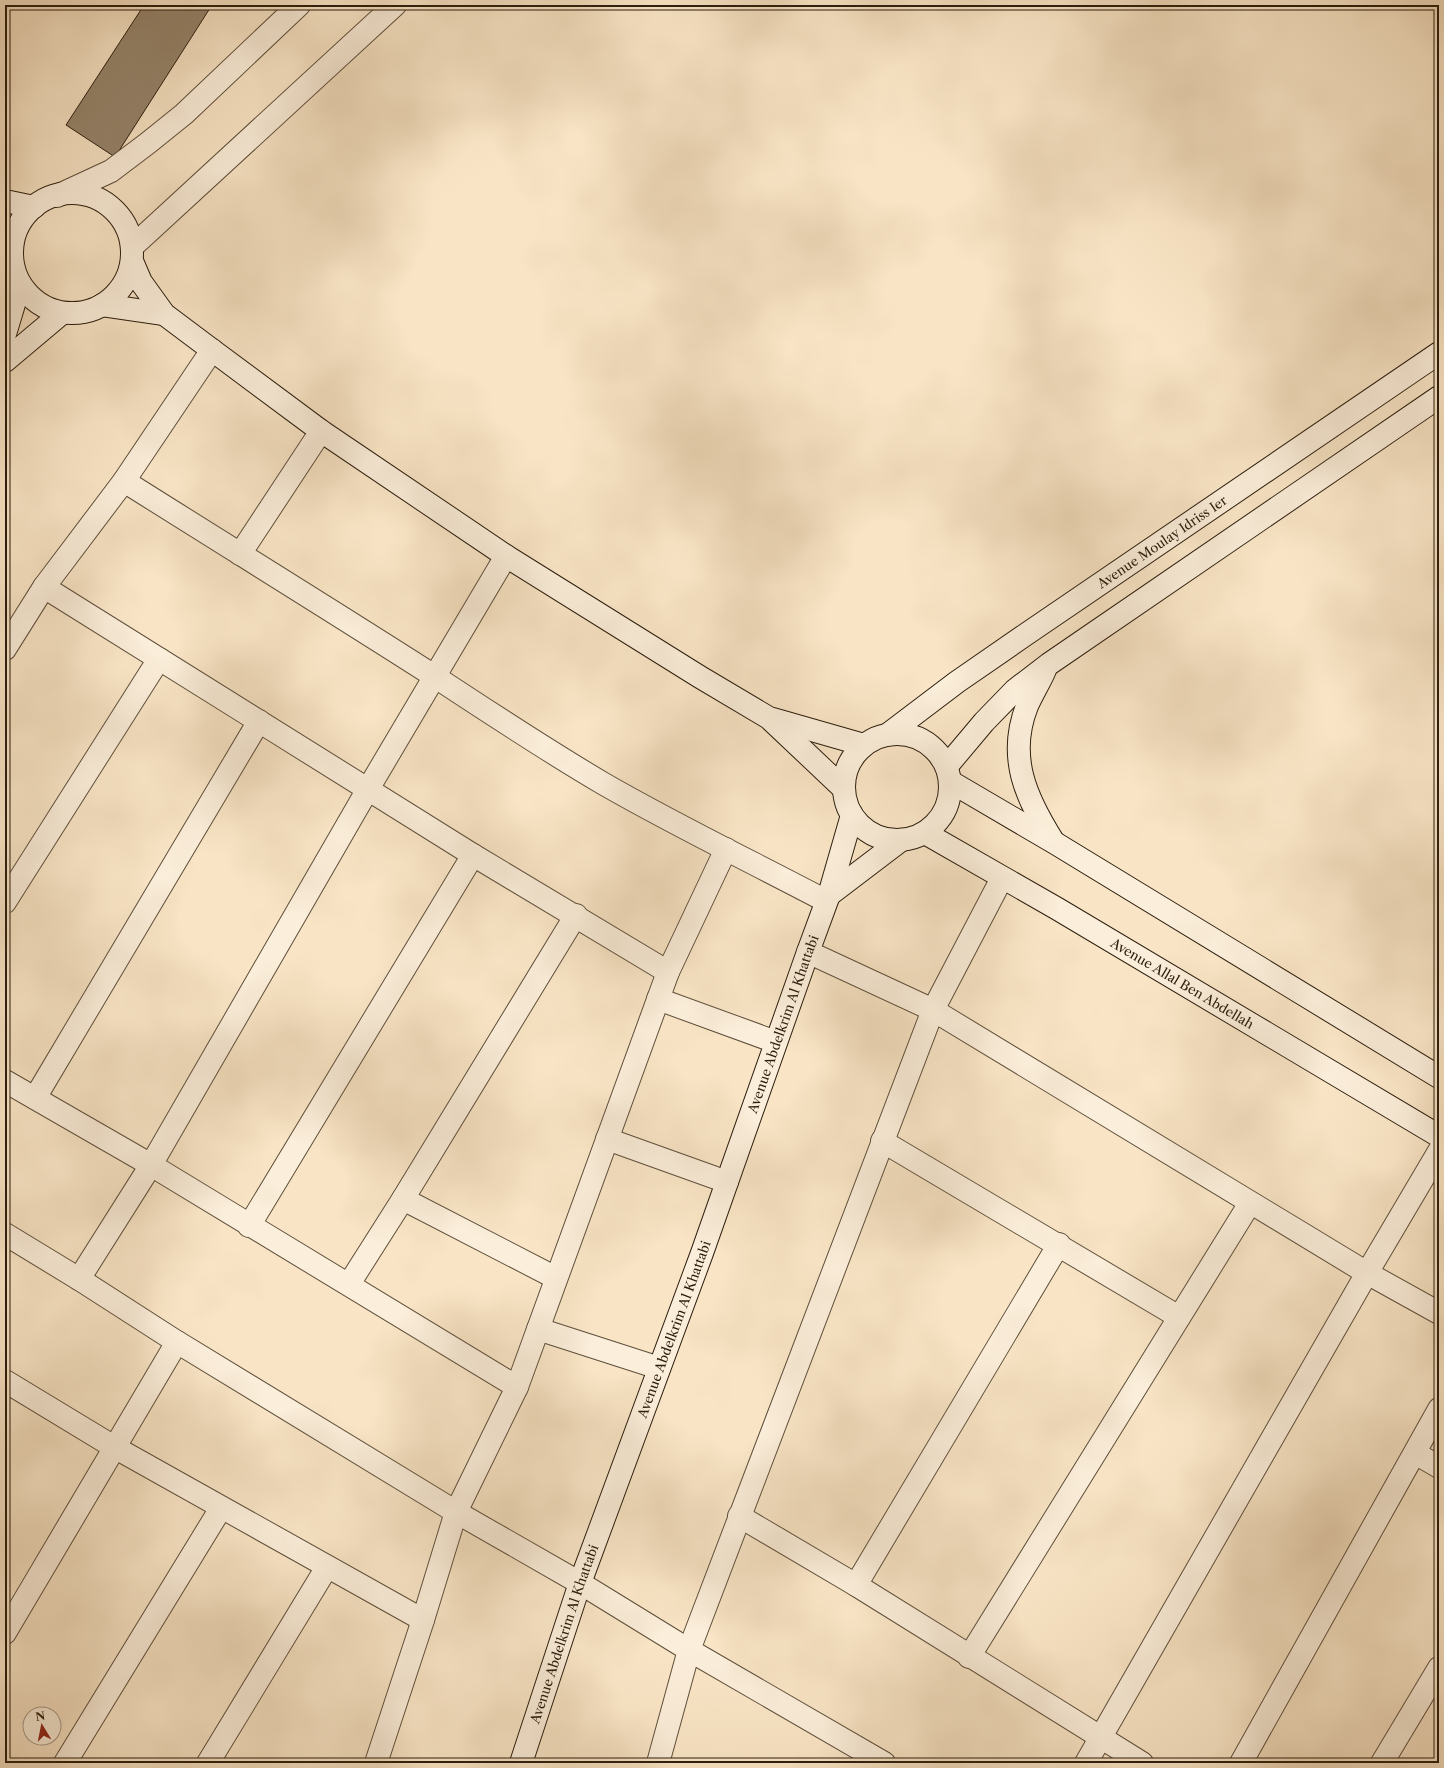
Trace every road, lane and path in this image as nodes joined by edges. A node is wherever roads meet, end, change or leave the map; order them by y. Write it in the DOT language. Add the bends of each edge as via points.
graph roads {
  1 [pos="299,5"];
  2 [pos="395,5"];
  3 [pos="57,196"];
  4 [pos="5,201"];
  5 [pos="34,207"];
  6 [pos="9,241"];
  7 [pos="132,254"];
  8 [pos="20,284"];
  9 [pos="102,305"];
  10 [pos="62,312"];
  11 [pos="164,314"];
  12 [pos="5,334"];
  13 [pos="212,350"];
  14 [pos="1439,353"];
  15 [pos="5,361"];
  16 [pos="1439,397"];
  17 [pos="321,431"];
  18 [pos="124,481"];
  19 [pos="240,554"];
  20 [pos="506,556"];
  21 [pos="44,587"];
  22 [pos="5,648"];
  23 [pos="159,659"];
  24 [pos="1049,664"];
  25 [pos="434,677"];
  26 [pos="769,718"];
  27 [pos="259,721"];
  28 [pos="887,735"];
  29 [pos="864,745"];
  30 [pos="949,774"];
  31 [pos="368,789"];
  32 [pos="844,789"];
  33 [pos="852,815"];
  34 [pos="925,833"];
  35 [pos="900,840"];
  36 [pos="1055,843"];
  37 [pos="726,849"];
  38 [pos="473,855"];
  39 [pos="1002,878"];
  40 [pos="828,898"];
  41 [pos="5,902"];
  42 [pos="576,915"];
  43 [pos="808,952"];
  44 [pos="668,972"];
  45 [pos="658,999"];
  46 [pos="933,1010"];
  47 [pos="776,1042"];
  48 [pos="1439,1077"];
  49 [pos="5,1080"];
  50 [pos="35,1098"];
  51 [pos="1439,1136"];
  52 [pos="607,1139"];
  53 [pos="882,1141"];
  54 [pos="1439,1151"];
  55 [pos="151,1165"];
  56 [pos="727,1182"];
  57 [pos="403,1199"];
  58 [pos="1250,1203"];
  59 [pos="249,1226"];
  60 [pos="5,1234"];
  61 [pos="1059,1244"];
  62 [pos="1367,1273"];
  63 [pos="556,1278"];
  64 [pos="79,1279"];
  65 [pos="349,1284"];
  66 [pos="1439,1313"];
  67 [pos="1180,1317"];
  68 [pos="538,1329"];
  69 [pos="177,1342"];
  70 [pos="659,1368"];
  71 [pos="6,1383"];
  72 [pos="517,1387"];
  73 [pos="1439,1409"];
  74 [pos="114,1448"];
  75 [pos="1415,1454"];
  76 [pos="1439,1467"];
  77 [pos="221,1508"];
  78 [pos="456,1512"];
  79 [pos="740,1516"];
  80 [pos="327,1567"];
  81 [pos="580,1583"];
  82 [pos="856,1585"];
  83 [pos="423,1620"];
  84 [pos="5,1633"];
  85 [pos="690,1650"];
  86 [pos="969,1657"];
  87 [pos="1439,1668"];
  88 [pos="1101,1738"];
  89 [pos="65,1763"];
  90 [pos="208,1763"];
  91 [pos="376,1763"];
  92 [pos="521,1763"];
  93 [pos="658,1763"];
  94 [pos="884,1763"];
  95 [pos="1086,1763"];
  96 [pos="1142,1763"];
  97 [pos="1241,1763"];
  98 [pos="1382,1763"];
  1 -- 3 [label="street" via="184,114 148,143 111,171"];
  2 -- 7 [label="street"];
  3 -- 5 [label="street"];
  3 -- 7 [label="street" via="83,194 107,204 124,223"];
  4 -- 5 [label="street"];
  5 -- 6 [label="street" via="23,218"];
  6 -- 8 [label="street" via="15,274"];
  7 -- 9 [label="street" via="127,277 118,291"];
  7 -- 11 [label="street" via="141,282"];
  8 -- 10 [label="street" via="38,303"];
  8 -- 12 [label="street"];
  9 -- 10 [label="street" via="82,313"];
  9 -- 11 [label="street"];
  10 -- 15 [label="street"];
  11 -- 13 [label="street"];
  13 -- 17 [label="street"];
  13 -- 18 [label="street"];
  14 -- 28 [label="street, Avenue Moulay Idriss Ier" via="957,682"];
  16 -- 24 [label="street"];
  17 -- 19 [label="street"];
  17 -- 20 [label="street"];
  18 -- 19 [label="street"];
  18 -- 21 [label="street"];
  19 -- 25 [label="street"];
  20 -- 25 [label="street"];
  20 -- 26 [label="street"];
  21 -- 22 [label="street"];
  21 -- 23 [label="street"];
  23 -- 27 [label="street"];
  23 -- 41 [label="street"];
  24 -- 30 [label="street" via="1015,690 984,722"];
  24 -- 36 [label="street" via="1027,706 1019,739 1018,757 1027,793 1037,815"];
  25 -- 31 [label="street"];
  25 -- 37 [label="street" via="506,725 604,784 678,826"];
  26 -- 29 [label="street"];
  26 -- 32 [label="street"];
  27 -- 31 [label="street"];
  27 -- 50 [label="street"];
  28 -- 29 [label="street" via="875,738"];
  28 -- 30 [label="street" via="902,734 916,737 929,744 939,754"];
  29 -- 32 [label="street" via="849,764"];
  30 -- 34 [label="street" via="949,802 940,820"];
  30 -- 36 [label="street"];
  31 -- 38 [label="street"];
  31 -- 55 [label="street"];
  32 -- 33 [label="street" via="847,807"];
  33 -- 35 [label="street" via="864,829 881,838"];
  33 -- 40 [label="street, Avenue Abdelkrim Al Khattabi"];
  34 -- 35 [label="street" via="914,839"];
  34 -- 39 [label="street, Avenue Allal Ben Abdellah"];
  35 -- 40 [label="street"];
  36 -- 48 [label="street"];
  37 -- 40 [label="street"];
  37 -- 44 [label="street"];
  38 -- 42 [label="street"];
  38 -- 59 [label="street"];
  39 -- 46 [label="street"];
  39 -- 51 [label="street, Avenue Allal Ben Abdellah"];
  40 -- 43 [label="street, Avenue Abdelkrim Al Khattabi"];
  42 -- 44 [label="street"];
  42 -- 57 [label="street"];
  43 -- 46 [label="street"];
  43 -- 47 [label="street, Avenue Abdelkrim Al Khattabi"];
  44 -- 45 [label="street"];
  45 -- 47 [label="street"];
  45 -- 52 [label="street"];
  46 -- 53 [label="street"];
  46 -- 58 [label="street"];
  47 -- 56 [label="street, Avenue Abdelkrim Al Khattabi"];
  49 -- 50 [label="street"];
  50 -- 55 [label="street"];
  52 -- 56 [label="street"];
  52 -- 63 [label="street"];
  53 -- 61 [label="street"];
  53 -- 79 [label="street"];
  54 -- 62 [label="street"];
  55 -- 59 [label="street"];
  55 -- 64 [label="street"];
  56 -- 70 [label="street, Avenue Abdelkrim Al Khattabi"];
  57 -- 63 [label="street"];
  57 -- 65 [label="street"];
  58 -- 62 [label="street"];
  58 -- 67 [label="street"];
  59 -- 65 [label="street"];
  60 -- 64 [label="street"];
  61 -- 67 [label="street"];
  61 -- 82 [label="street"];
  62 -- 66 [label="street"];
  62 -- 88 [label="street"];
  63 -- 68 [label="street"];
  64 -- 69 [label="street"];
  65 -- 72 [label="street"];
  67 -- 86 [label="street"];
  68 -- 70 [label="street"];
  68 -- 72 [label="street"];
  69 -- 74 [label="street"];
  69 -- 78 [label="street"];
  70 -- 81 [label="street, Avenue Abdelkrim Al Khattabi"];
  71 -- 74 [label="street"];
  72 -- 78 [label="street"];
  73 -- 75 [label="street"];
  74 -- 77 [label="street"];
  74 -- 84 [label="street"];
  75 -- 76 [label="street"];
  75 -- 97 [label="street"];
  77 -- 80 [label="street"];
  77 -- 89 [label="street"];
  78 -- 81 [label="street"];
  78 -- 83 [label="street"];
  79 -- 82 [label="street"];
  79 -- 85 [label="street"];
  80 -- 83 [label="street"];
  80 -- 90 [label="street"];
  81 -- 85 [label="street"];
  81 -- 92 [label="street, Avenue Abdelkrim Al Khattabi"];
  82 -- 86 [label="street"];
  83 -- 91 [label="street"];
  85 -- 93 [label="street"];
  85 -- 94 [label="street"];
  86 -- 88 [label="street"];
  87 -- 98 [label="street"];
  88 -- 95 [label="street"];
  88 -- 96 [label="street"];
}
